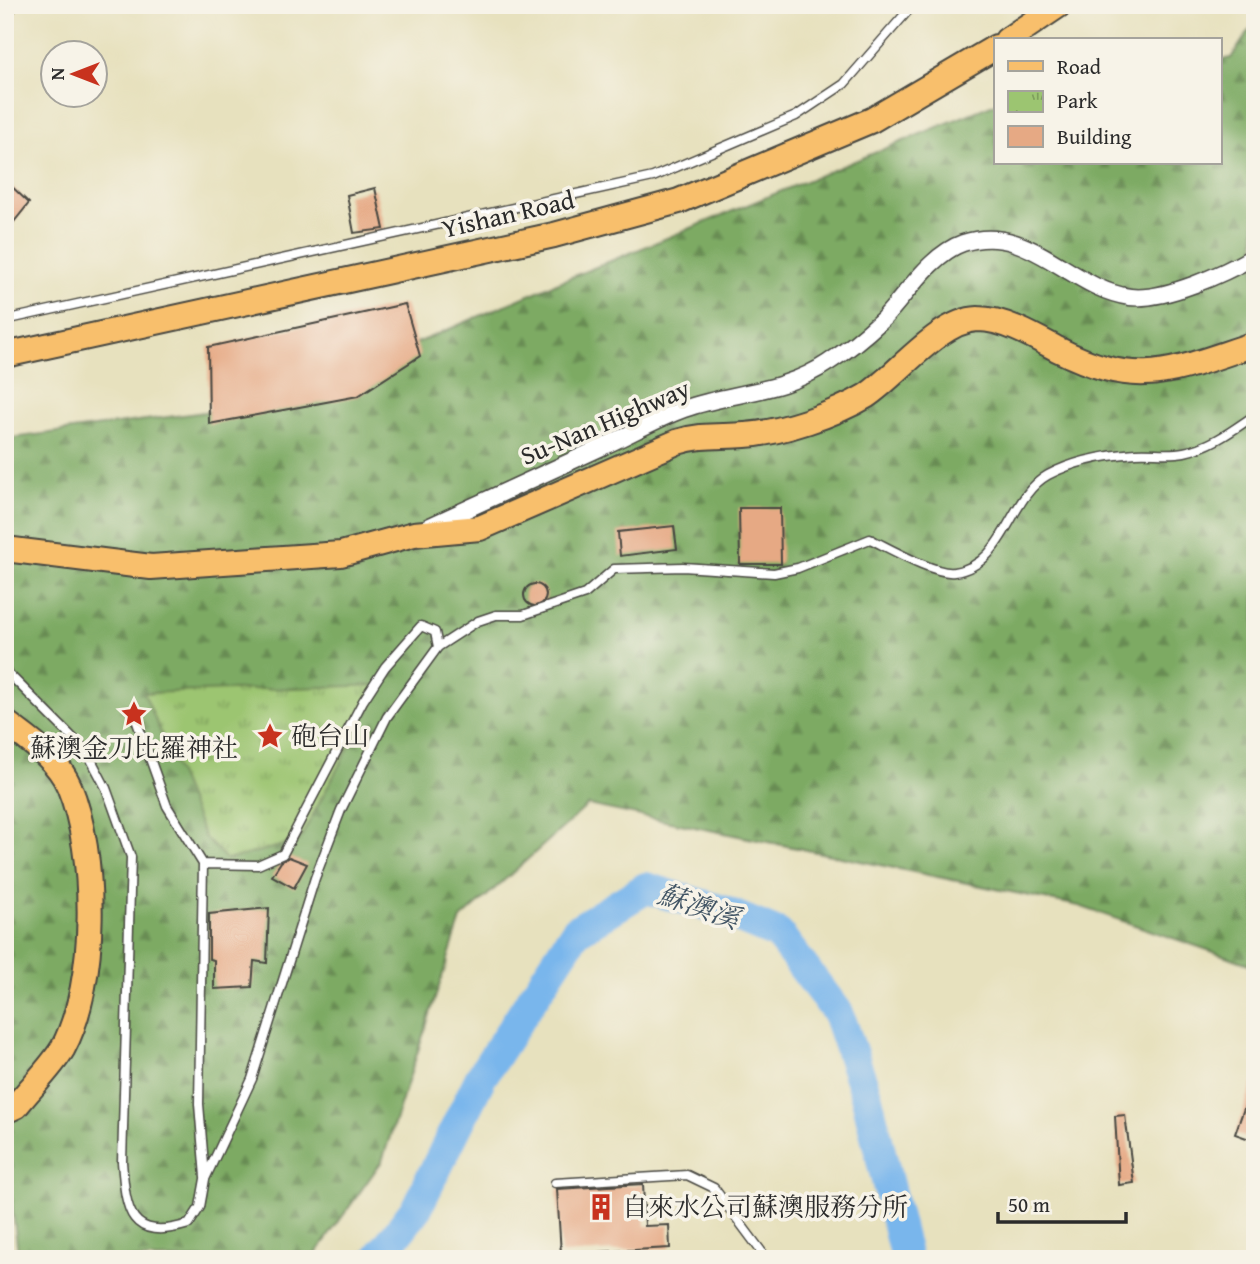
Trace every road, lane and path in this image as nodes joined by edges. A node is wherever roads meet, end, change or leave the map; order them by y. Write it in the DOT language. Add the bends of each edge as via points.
graph roads {
  1 [pos="9,5"];
  2 [pos="912,5"];
  3 [pos="1059,5"];
  4 [pos="5,10"];
  5 [pos="1010,38"];
  6 [pos="994,48"];
  7 [pos="1255,256"];
  8 [pos="5,320"];
  9 [pos="1255,344"];
  10 [pos="5,355"];
  11 [pos="1255,415"];
  12 [pos="414,534"];
  13 [pos="5,549"];
  14 [pos="439,647"];
  15 [pos="5,670"];
  16 [pos="134,714"];
  17 [pos="5,722"];
  18 [pos="204,864"];
  19 [pos="11,1109"];
  20 [pos="205,1179"];
  21 [pos="555,1183"];
  22 [pos="767,1259"];
  1 -- 4 [label="street"];
  2 -- 8 [label="lane" via="844,85 796,116 653,177"];
  3 -- 5 [label="main road"];
  6 -- 10 [label="main road, Yishan Road" via="872,120 679,201 554,235"];
  7 -- 12 [label="street, Su-Nan Highway" via="1224,273 1159,294 1131,297 1093,285 1010,240 983,238 960,244 935,262 881,320 828,363 772,390 685,409"];
  9 -- 12 [label="main road" via="1155,375 1125,374 1095,367 1016,330 980,319 970,321 950,327 865,396 809,420 769,432 696,436 481,528"];
  11 -- 14 [label="lane" via="1217,441 1184,452 1082,461 1046,476 1021,501 994,549 952,573 870,540 774,573 683,567 614,569 585,594 523,614 496,614"];
  12 -- 13 [label="main road" via="341,554 151,567"];
  14 -- 18 [label="lane" via="435,632 421,626 385,667 350,722 283,854 258,866"];
  14 -- 20 [label="lane" via="387,717 341,810 252,1079"];
  15 -- 20 [label="lane" via="87,752 106,788 131,857 122,1162 126,1206 150,1229 189,1224 200,1207"];
  16 -- 18 [label="lane" via="167,806"];
  17 -- 19 [label="main road" via="49,756 68,785 87,863 88,949 77,1010 62,1049"];
  18 -- 20 [label="lane" via="199,1104"];
  21 -- 22 [label="lane" via="687,1175 714,1188"];
}
